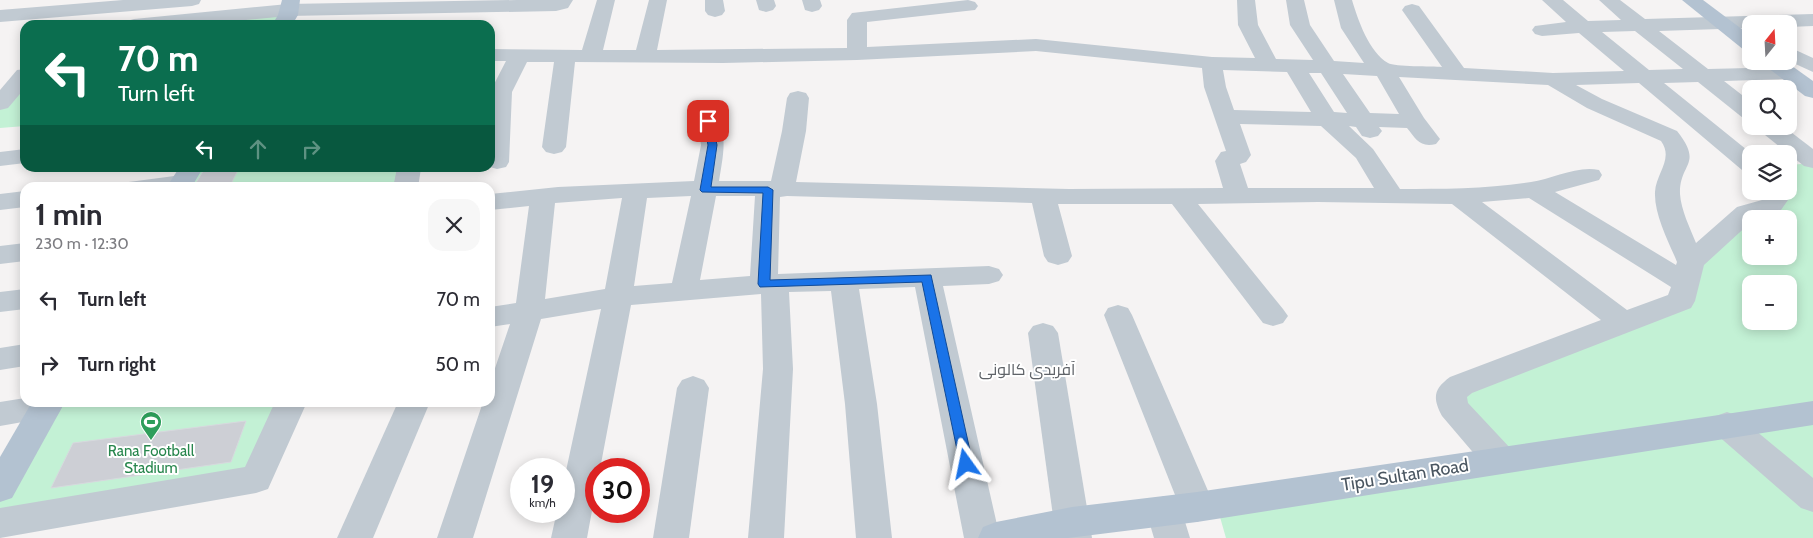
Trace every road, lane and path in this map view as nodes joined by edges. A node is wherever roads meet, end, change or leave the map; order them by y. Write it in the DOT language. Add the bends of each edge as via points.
graph roads {
  1 [pos="192,0"];
  2 [pos="564,0"];
  3 [pos="606,0"];
  4 [pos="658,0"];
  5 [pos="1246,0"];
  6 [pos="1295,0"];
  7 [pos="1343,0"];
  8 [pos="1551,0"];
  9 [pos="1608,0"];
  10 [pos="1690,0"];
  11 [pos="1778,2"];
  12 [pos="487,3"];
  13 [pos="425,4"];
  14 [pos="86,5"];
  15 [pos="1412,10"];
  16 [pos="357,11"];
  17 [pos="287,12"];
  18 [pos="0,16"];
  19 [pos="71,20"];
  20 [pos="193,20"];
  21 [pos="414,20"];
  22 [pos="476,20"];
  23 [pos="970,21"];
  24 [pos="1811,21"];
  25 [pos="1720,23"];
  26 [pos="1640,25"];
  27 [pos="1583,27"];
  28 [pos="1542,30"];
  29 [pos="1742,32"];
  30 [pos="1742,39"];
  31 [pos="857,54"];
  32 [pos="495,55"];
  33 [pos="520,55"];
  34 [pos="565,55"];
  35 [pos="591,55"];
  36 [pos="645,56"];
  37 [pos="1212,63"];
  38 [pos="1798,64"];
  39 [pos="1269,65"];
  40 [pos="1294,66"];
  41 [pos="1813,66"];
  42 [pos="1328,67"];
  43 [pos="1742,68"];
  44 [pos="1384,70"];
  45 [pos="1791,70"];
  46 [pos="1458,74"];
  47 [pos="1702,75"];
  48 [pos="1642,77"];
  49 [pos="1552,79"];
  50 [pos="20,80"];
  51 [pos="1813,90"];
  52 [pos="2,98"];
  53 [pos="798,98"];
  54 [pos="1742,106"];
  55 [pos="1225,117"];
  56 [pos="1327,119"];
  57 [pos="708,121"];
  58 [pos="1414,121"];
  59 [pos="1366,127"];
  60 [pos="1779,135"];
  61 [pos="1428,139"];
  62 [pos="554,147"];
  63 [pos="20,156"];
  64 [pos="1742,157"];
  65 [pos="0,158"];
  66 [pos="498,162"];
  67 [pos="1813,163"];
  68 [pos="1797,165"];
  69 [pos="1590,174"];
  70 [pos="184,179"];
  71 [pos="166,182"];
  72 [pos="636,190"];
  73 [pos="706,190"];
  74 [pos="775,190"];
  75 [pos="1534,190"];
  76 [pos="544,196"];
  77 [pos="1043,196"];
  78 [pos="1238,196"];
  79 [pos="1392,196"];
  80 [pos="1459,197"];
  81 [pos="1180,198"];
  82 [pos="20,200"];
  83 [pos="1775,200"];
  84 [pos="495,201"];
  85 [pos="0,202"];
  86 [pos="20,253"];
  87 [pos="0,255"];
  88 [pos="1058,256"];
  89 [pos="1688,273"];
  90 [pos="989,275"];
  91 [pos="927,278"];
  92 [pos="844,281"];
  93 [pos="769,284"];
  94 [pos="684,291"];
  95 [pos="618,297"];
  96 [pos="20,299"];
  97 [pos="0,302"];
  98 [pos="529,310"];
  99 [pos="495,315"];
  100 [pos="1118,315"];
  101 [pos="1274,316"];
  102 [pos="1624,323"];
  103 [pos="1042,333"];
  104 [pos="20,356"];
  105 [pos="0,359"];
  106 [pos="693,388"];
  107 [pos="37,407"];
  108 [pos="46,407"];
  109 [pos="289,407"];
  110 [pos="412,407"];
  111 [pos="1813,413"];
  112 [pos="0,414"];
  113 [pos="1727,426"];
  114 [pos="1500,460"];
  115 [pos="0,488"];
  116 [pos="1813,498"];
  117 [pos="1178,518"];
  118 [pos="0,523"];
  119 [pos="1073,530"];
  120 [pos="355,538"];
  121 [pos="455,538"];
  122 [pos="569,538"];
  123 [pos="671,538"];
  124 [pos="766,538"];
  125 [pos="874,538"];
  126 [pos="982,538"];
  127 [pos="996,538"];
  1 -- 14 [label="street"];
  2 -- 12 [label="street" via="556,5"];
  3 -- 35 [label="street"];
  4 -- 36 [label="street"];
  5 -- 39 [label="street" via="1248,25"];
  6 -- 42 [label="street" via="1300,25"];
  7 -- 44 [label="street" via="1351,28"];
  8 -- 27 [label="street"];
  9 -- 26 [label="street"];
  10 -- 25 [label="main road"];
  11 -- 24 [label="street"];
  12 -- 13 [label="street"];
  12 -- 22 [label="street"];
  13 -- 16 [label="street"];
  13 -- 21 [label="street"];
  14 -- 18 [label="street"];
  14 -- 19 [label="street"];
  15 -- 46 [label="street"];
  16 -- 17 [label="street"];
  17 -- 20 [label="street"];
  23 -- 31 [label="street"];
  23 -- 31 [label="street" via="859,17"];
  23 -- 37 [label="street" via="1036,46"];
  24 -- 25 [label="street"];
  25 -- 26 [label="street"];
  25 -- 29 [label="street"];
  25 -- 30 [label="main road"];
  26 -- 27 [label="street"];
  26 -- 47 [label="street"];
  27 -- 28 [label="street"];
  27 -- 48 [label="street"];
  31 -- 36 [label="street"];
  32 -- 33 [label="street"];
  33 -- 34 [label="street"];
  33 -- 66 [label="street" via="501,92"];
  34 -- 35 [label="street"];
  34 -- 62 [label="street"];
  35 -- 36 [label="street"];
  37 -- 39 [label="street"];
  37 -- 55 [label="street" via="1215,87"];
  38 -- 41 [label="street"];
  39 -- 40 [label="street"];
  40 -- 42 [label="street"];
  40 -- 56 [label="street"];
  42 -- 44 [label="street"];
  42 -- 59 [label="street"];
  43 -- 47 [label="street"];
  44 -- 46 [label="street"];
  44 -- 58 [label="street"];
  45 -- 51 [label="main road"];
  46 -- 49 [label="street"];
  47 -- 48 [label="street"];
  47 -- 54 [label="street"];
  48 -- 49 [label="street"];
  48 -- 64 [label="street"];
  49 -- 89 [label="street" via="1585,100 1669,136 1677,145 1680,152 1667,191"];
  50 -- 52 [label="street"];
  53 -- 74 [label="street" via="794,131"];
  55 -- 56 [label="street"];
  55 -- 78 [label="street" via="1239,155 1227,161"];
  56 -- 59 [label="street"];
  56 -- 79 [label="street" via="1365,154"];
  57 -- 73 [label="street" via="712,145"];
  58 -- 59 [label="street"];
  58 -- 61 [label="street"];
  60 -- 67 [label="street"];
  63 -- 65 [label="street"];
  67 -- 68 [label="street"];
  69 -- 75 [label="street"];
  70 -- 71 [label="street"];
  72 -- 73 [label="street"];
  72 -- 76 [label="street"];
  72 -- 95 [label="street"];
  73 -- 74 [label="street"];
  73 -- 94 [label="street"];
  74 -- 77 [label="street"];
  74 -- 93 [label="street"];
  75 -- 80 [label="street"];
  75 -- 89 [label="street"];
  76 -- 84 [label="street"];
  76 -- 98 [label="street"];
  77 -- 81 [label="street"];
  77 -- 88 [label="street"];
  78 -- 79 [label="street"];
  78 -- 81 [label="street"];
  79 -- 80 [label="street"];
  80 -- 102 [label="street"];
  81 -- 101 [label="street"];
  82 -- 85 [label="street"];
  83 -- 89 [label="street" via="1772,205 1746,213"];
  86 -- 87 [label="street"];
  89 -- 102 [label="street" via="1681,301"];
  90 -- 91 [label="street"];
  91 -- 92 [label="street"];
  91 -- 126 [label="street"];
  92 -- 93 [label="street"];
  92 -- 125 [label="street" via="861,404"];
  93 -- 94 [label="street"];
  93 -- 124 [label="street" via="778,369"];
  94 -- 95 [label="street"];
  95 -- 98 [label="street"];
  95 -- 122 [label="street"];
  96 -- 97 [label="street"];
  98 -- 99 [label="street"];
  98 -- 121 [label="street"];
  100 -- 117 [label="street"];
  102 -- 114 [label="street" via="1461,385 1451,393 1453,407"];
  103 -- 119 [label="street"];
  104 -- 105 [label="street"];
  106 -- 123 [label="street"];
  107 -- 112 [label="street"];
  108 -- 115 [label="main road"];
  109 -- 118 [label="street" via="256,479"];
  110 -- 120 [label="street"];
  111 -- 113 [label="main road, Tipu Sultan Road"];
  113 -- 114 [label="main road, Tipu Sultan Road"];
  113 -- 116 [label="street"];
  114 -- 117 [label="main road, Tipu Sultan Road"];
  117 -- 119 [label="main road, Tipu Sultan Road"];
  119 -- 127 [label="main road, Tipu Sultan Road"];
}
